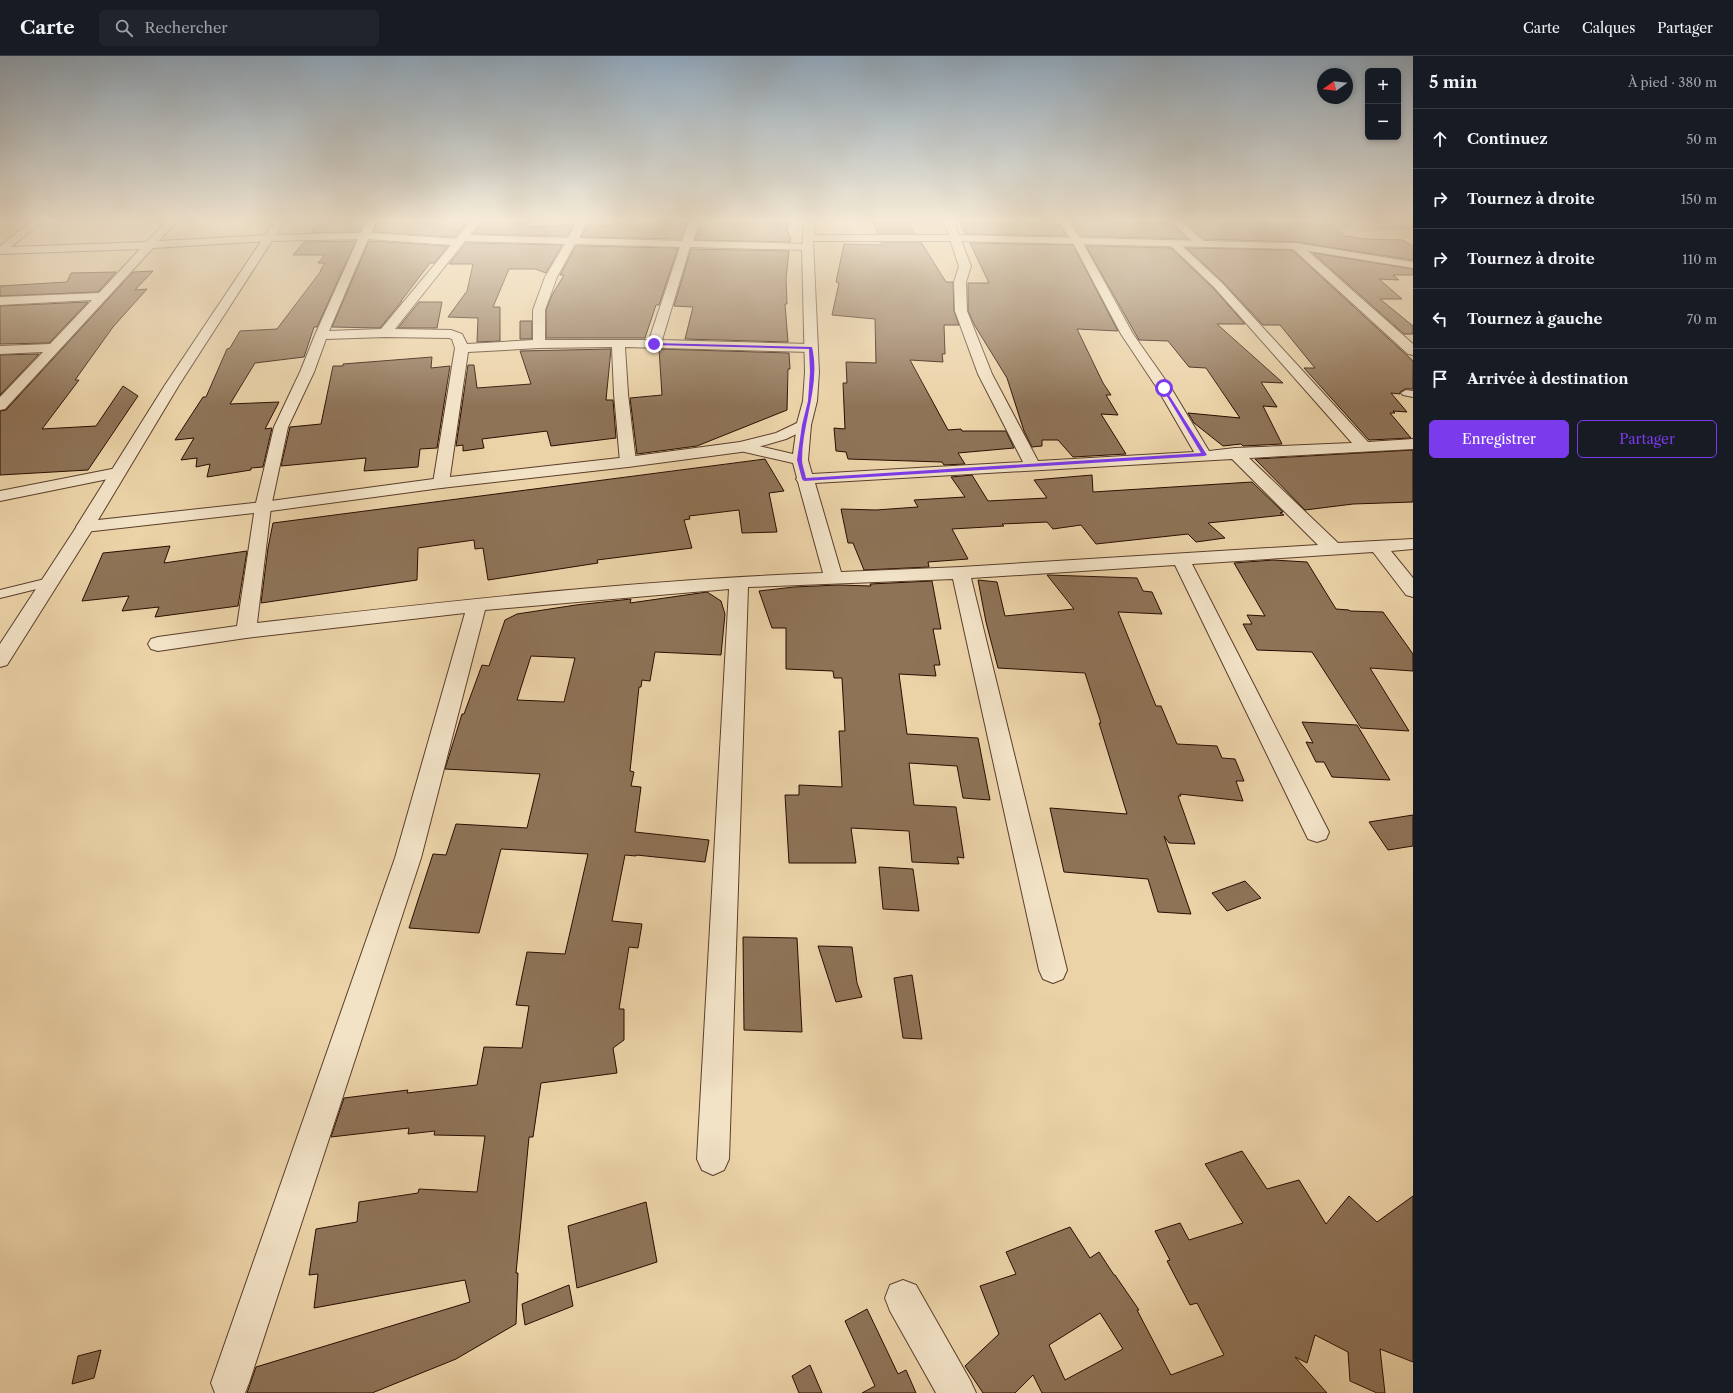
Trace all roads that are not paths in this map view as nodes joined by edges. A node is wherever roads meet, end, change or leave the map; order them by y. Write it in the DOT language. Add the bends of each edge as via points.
graph roads {
  1 [pos="117,281"];
  2 [pos="240,281"];
  3 [pos="344,281"];
  4 [pos="426,281"];
  5 [pos="549,281"];
  6 [pos="674,281"];
  7 [pos="808,281"];
  8 [pos="960,281"];
  9 [pos="1099,281"];
  10 [pos="1214,281"];
  11 [pos="1334,281"];
  12 [pos="103,296"];
  13 [pos="0,301"];
  14 [pos="385,333"];
  15 [pos="321,335"];
  16 [pos="618,343"];
  17 [pos="539,344"];
  18 [pos="654,344"];
  19 [pos="53,348"];
  20 [pos="462,348"];
  21 [pos="811,348"];
  22 [pos="0,350"];
  23 [pos="1413,351"];
  24 [pos="0,406"];
  25 [pos="804,425"];
  26 [pos="1413,444"];
  27 [pos="1363,446"];
  28 [pos="741,447"];
  29 [pos="1235,453"];
  30 [pos="1204,455"];
  31 [pos="800,460"];
  32 [pos="628,462"];
  33 [pos="1034,466"];
  34 [pos="117,473"];
  35 [pos="804,479"];
  36 [pos="441,483"];
  37 [pos="0,496"];
  38 [pos="262,507"];
  39 [pos="85,527"];
  40 [pos="1413,544"];
  41 [pos="1378,546"];
  42 [pos="1333,549"];
  43 [pos="1181,559"];
  44 [pos="961,573"];
  45 [pos="833,577"];
  46 [pos="49,582"];
  47 [pos="739,582"];
  48 [pos="1413,591"];
  49 [pos="0,594"];
  50 [pos="477,606"];
  51 [pos="246,631"];
  52 [pos="158,644"];
  53 [pos="0,660"];
  54 [pos="1317,832"];
  55 [pos="1053,970"];
  56 [pos="713,1159"];
  57 [pos="903,1298"];
  58 [pos="230,1383"];
  59 [pos="957,1393"];
  1 -- 12 [label="street"];
  2 -- 34 [label="street"];
  3 -- 15 [label="street"];
  4 -- 14 [label="street"];
  5 -- 17 [label="street" via="539,310"];
  6 -- 18 [label="street"];
  7 -- 21 [label="street"];
  8 -- 33 [label="street" via="961,311 985,374"];
  9 -- 30 [label="street" via="1127,334 1164,388"];
  10 -- 27 [label="street"];
  11 -- 23 [label="street"];
  12 -- 13 [label="street"];
  12 -- 19 [label="street"];
  14 -- 15 [label="street"];
  14 -- 20 [label="street" via="452,334 457,337"];
  15 -- 38 [label="street" via="281,427"];
  16 -- 17 [label="street"];
  16 -- 18 [label="street"];
  16 -- 32 [label="street" via="620,394"];
  17 -- 20 [label="street"];
  18 -- 21 [label="street"];
  19 -- 22 [label="street"];
  19 -- 24 [label="street"];
  20 -- 36 [label="street"];
  21 -- 25 [label="street" via="810,401"];
  25 -- 28 [label="street" via="781,436"];
  25 -- 31 [label="street"];
  26 -- 27 [label="street"];
  27 -- 29 [label="street"];
  28 -- 31 [label="street"];
  28 -- 32 [label="street"];
  29 -- 30 [label="street"];
  29 -- 42 [label="street"];
  30 -- 33 [label="street"];
  31 -- 35 [label="street"];
  32 -- 36 [label="street"];
  33 -- 35 [label="street"];
  34 -- 37 [label="street"];
  34 -- 39 [label="street"];
  35 -- 45 [label="street"];
  36 -- 38 [label="street"];
  38 -- 39 [label="street"];
  38 -- 51 [label="street"];
  39 -- 46 [label="street"];
  40 -- 41 [label="street"];
  41 -- 42 [label="street"];
  41 -- 48 [label="street"];
  42 -- 43 [label="street"];
  43 -- 44 [label="street"];
  43 -- 54 [label="street"];
  44 -- 45 [label="street"];
  44 -- 55 [label="street"];
  45 -- 47 [label="street"];
  46 -- 49 [label="lane"];
  46 -- 53 [label="street"];
  47 -- 50 [label="street"];
  47 -- 56 [label="street"];
  50 -- 51 [label="street"];
  50 -- 58 [label="street" via="408,858"];
  51 -- 52 [label="street"];
  57 -- 59 [label="street"];
}
